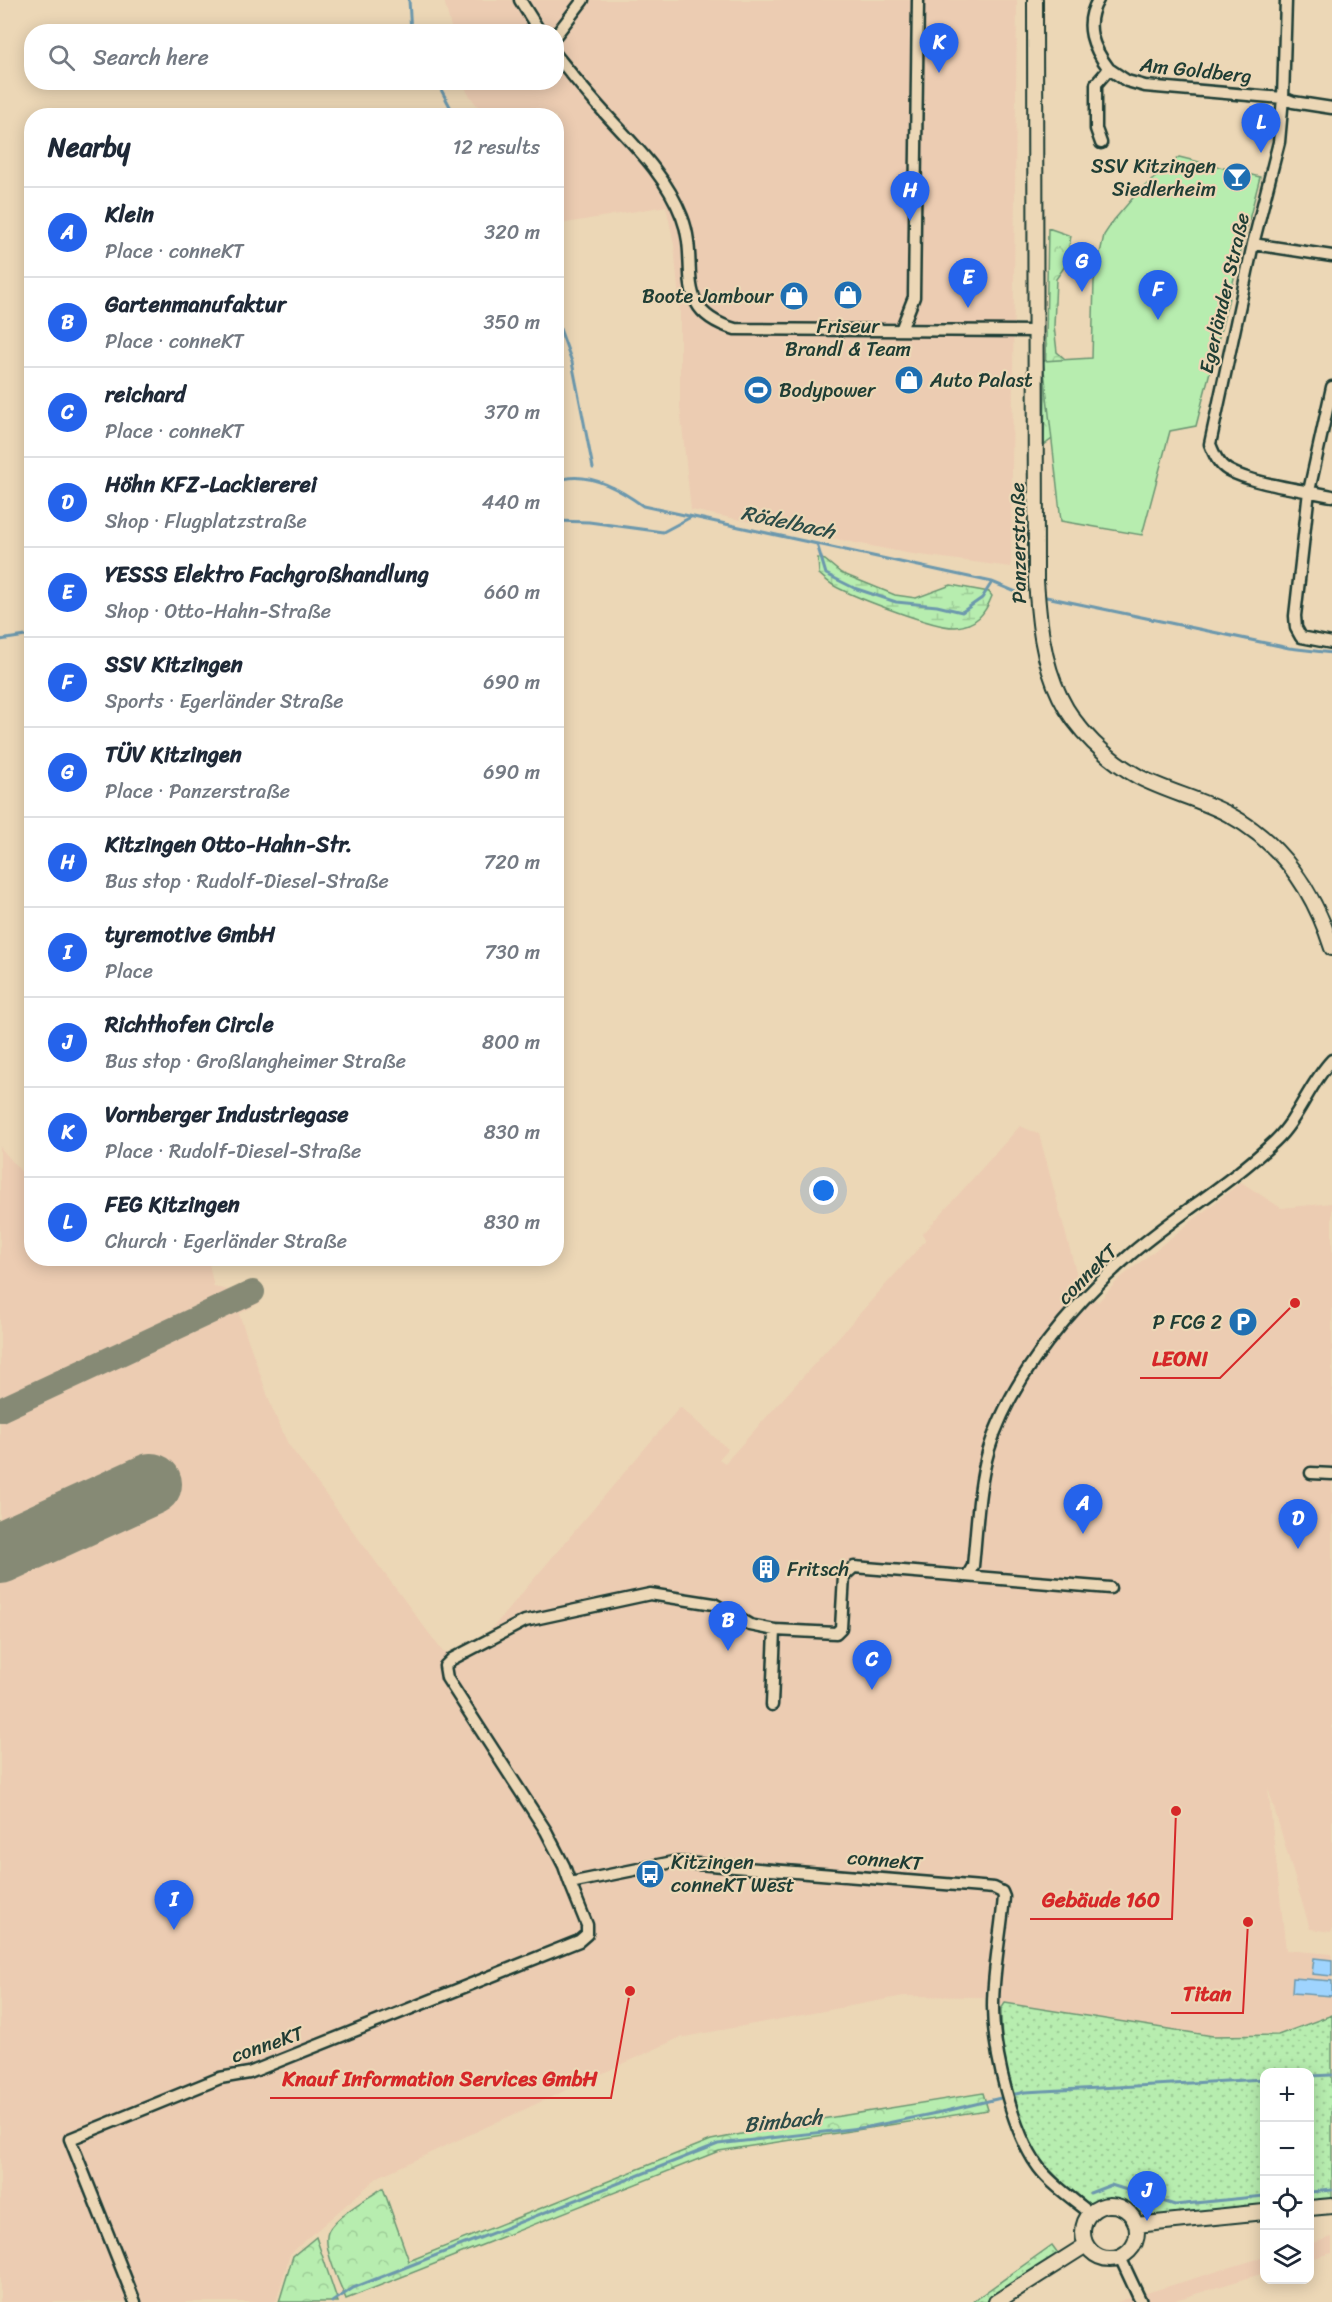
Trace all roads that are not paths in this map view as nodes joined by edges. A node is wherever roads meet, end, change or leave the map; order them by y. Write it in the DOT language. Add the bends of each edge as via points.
graph roads {
  1 [pos="520,0"];
  2 [pos="583,0"];
  3 [pos="918,0"];
  4 [pos="1035,0"];
  5 [pos="1098,0"];
  6 [pos="1286,0"];
  7 [pos="535,24"];
  8 [pos="564,25"];
  9 [pos="564,65"];
  10 [pos="1109,69"];
  11 [pos="1283,98"];
  12 [pos="1332,108"];
  13 [pos="1101,143"];
  14 [pos="1253,244"];
  15 [pos="1332,256"];
  16 [pos="901,330"];
  17 [pos="1035,331"];
  18 [pos="1332,387"];
  19 [pos="1309,492"];
  20 [pos="1332,496"];
  21 [pos="1332,643"];
  22 [pos="1332,948"];
  23 [pos="1332,1060"];
  24 [pos="1311,1473"];
  25 [pos="1332,1474"];
  26 [pos="967,1576"];
  27 [pos="1110,1588"];
  28 [pos="775,1630"];
  29 [pos="772,1705"];
  30 [pos="570,1883"];
  31 [pos="1332,2206"];
  32 [pos="1314,2208"];
  33 [pos="1260,2212"];
  34 [pos="1090,2213"];
  35 [pos="1136,2225"];
  36 [pos="1086,2245"];
  37 [pos="1120,2257"];
  38 [pos="135,2302"];
  39 [pos="996,2302"];
  40 [pos="1141,2302"];
  1 -- 7 [label="street"];
  2 -- 8 [label="street"];
  3 -- 16 [label="street" via="914,297"];
  4 -- 17 [label="main road, Panzerstraße"];
  5 -- 10 [label="street, Am Goldberg" via="1091,34 1095,50"];
  6 -- 11 [label="street, Egerländer Straße"];
  9 -- 16 [label="street" via="666,183 683,219 692,296 704,314 735,330"];
  10 -- 11 [label="street, Am Goldberg" via="1144,86"];
  10 -- 13 [label="street" via="1096,84 1096,129"];
  11 -- 12 [label="street, Am Goldberg"];
  11 -- 14 [label="street, Egerländer Straße" via="1279,142"];
  14 -- 15 [label="street"];
  14 -- 19 [label="street, Egerländer Straße" via="1210,444 1227,469"];
  16 -- 17 [label="street"];
  17 -- 22 [label="main road, Panzerstraße" via="1036,581 1041,639 1060,697 1084,732 1121,765 1230,815 1275,848 1312,897"];
  18 -- 19 [label="street"];
  19 -- 20 [label="street, Egerländer Straße"];
  19 -- 21 [label="street" via="1296,628 1301,637 1310,641"];
  23 -- 26 [label="street, conneKT" via="1276,1140 1132,1253 1091,1292 1032,1364 990,1448 981,1482 973,1566"];
  24 -- 25 [label="street"];
  26 -- 27 [label="street, conneKT"];
  26 -- 28 [label="street, conneKT" via="854,1567 844,1576 841,1628 836,1632"];
  28 -- 29 [label="street"];
  28 -- 30 [label="street, conneKT" via="750,1624 714,1604 650,1594 525,1621 445,1666 447,1678 546,1831"];
  30 -- 34 [label="street, conneKT" via="673,1862 999,1889 1004,1897 993,2006 996,2046 1005,2085 1020,2134 1038,2167"];
  30 -- 38 [label="street, conneKT" via="587,1925 587,1934 579,1941 249,2073 220,2078 70,2139"];
  31 -- 32 [label="main road"];
  33 -- 35 [label="main road"];
  34 -- 35 [label="main road" via="1112,2204 1128,2211"];
  34 -- 36 [label="main road" via="1083,2229"];
  35 -- 37 [label="main road" via="1136,2241"];
  36 -- 37 [label="main road" via="1097,2256"];
  36 -- 39 [label="main road"];
  37 -- 40 [label="street"];
}
